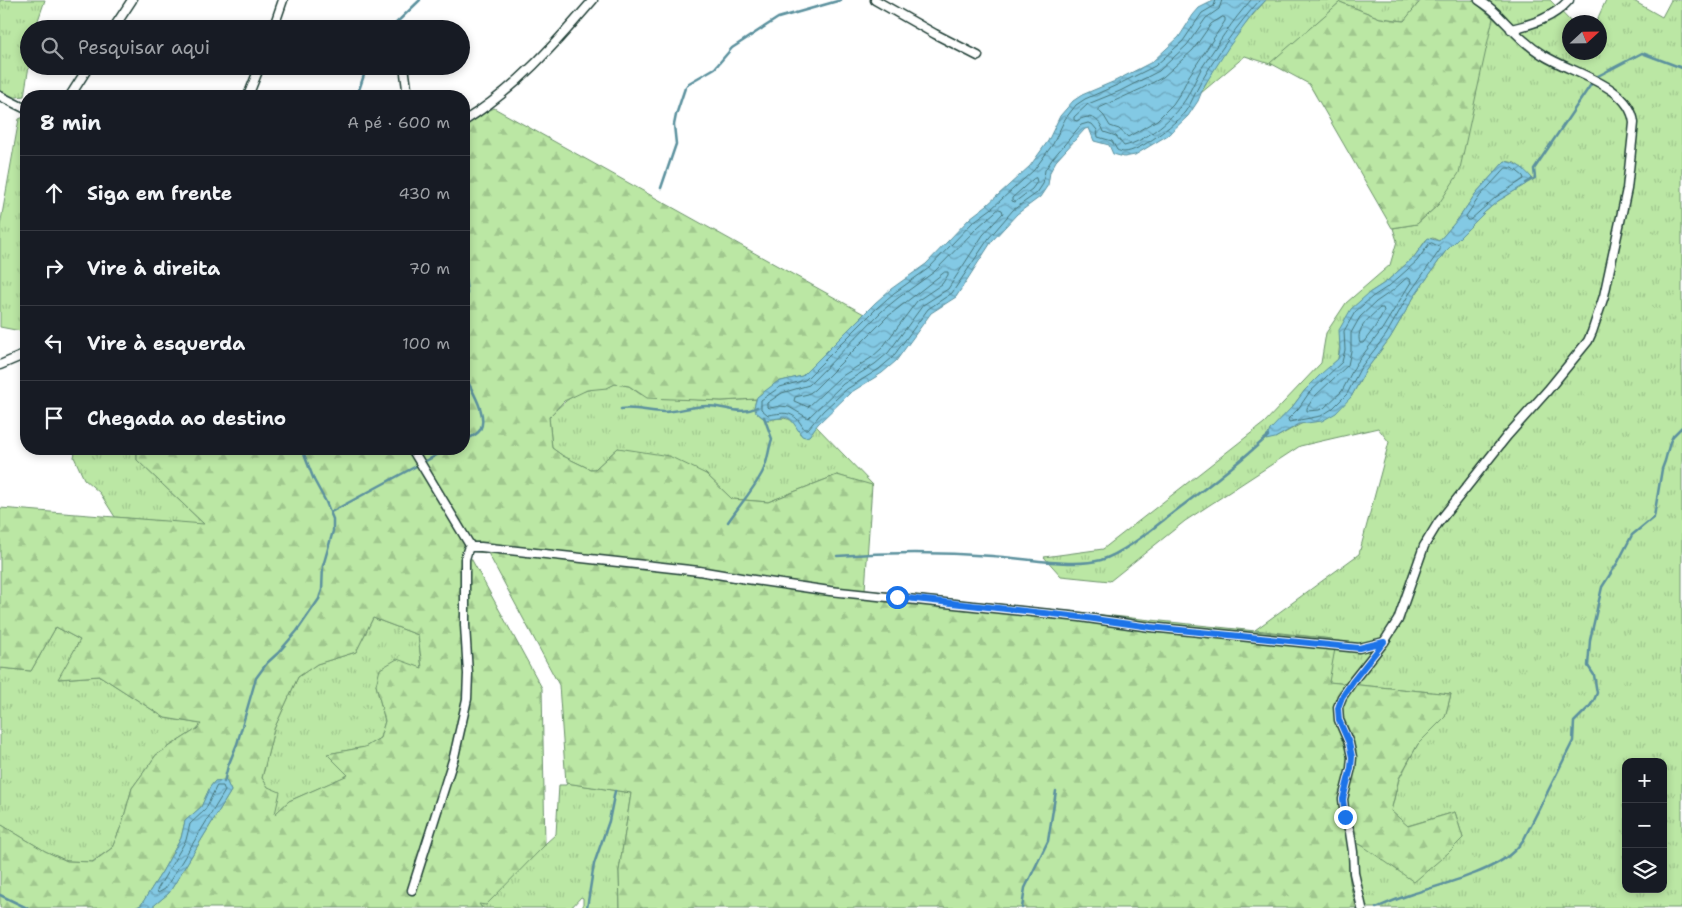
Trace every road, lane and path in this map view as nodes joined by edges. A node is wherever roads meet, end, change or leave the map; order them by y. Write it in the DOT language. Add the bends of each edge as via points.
graph roads {
  1 [pos="132,0"];
  2 [pos="283,0"];
  3 [pos="593,0"];
  4 [pos="875,0"];
  5 [pos="1479,0"];
  6 [pos="1568,0"];
  7 [pos="120,20"];
  8 [pos="276,20"];
  9 [pos="1511,29"];
  10 [pos="978,56"];
  11 [pos="83,75"];
  12 [pos="256,75"];
  13 [pos="405,75"];
  14 [pos="74,90"];
  15 [pos="250,90"];
  16 [pos="407,90"];
  17 [pos="0,96"];
  18 [pos="20,106"];
  19 [pos="470,116"];
  20 [pos="20,357"];
  21 [pos="0,365"];
  22 [pos="416,455"];
  23 [pos="470,547"];
  24 [pos="1384,642"];
  25 [pos="412,890"];
  26 [pos="1362,908"];
  1 -- 7 [label="street"];
  2 -- 8 [label="street"];
  3 -- 19 [label="street" via="550,49 495,100"];
  4 -- 10 [label="street"];
  5 -- 9 [label="street" via="1496,12"];
  6 -- 9 [label="street" via="1548,17"];
  9 -- 24 [label="street" via="1543,55 1607,88 1628,104 1634,123 1627,189 1604,296 1592,332 1574,359 1438,523 1424,546 1398,620"];
  11 -- 14 [label="street"];
  12 -- 15 [label="street"];
  13 -- 16 [label="street"];
  17 -- 18 [label="street"];
  20 -- 21 [label="street"];
  22 -- 23 [label="street"];
  23 -- 24 [label="street" via="573,556 830,591 1150,627 1359,648"];
  23 -- 25 [label="street" via="464,559 468,674 462,725"];
  24 -- 26 [label="street" via="1353,681 1338,708 1352,757 1343,799"];
}
